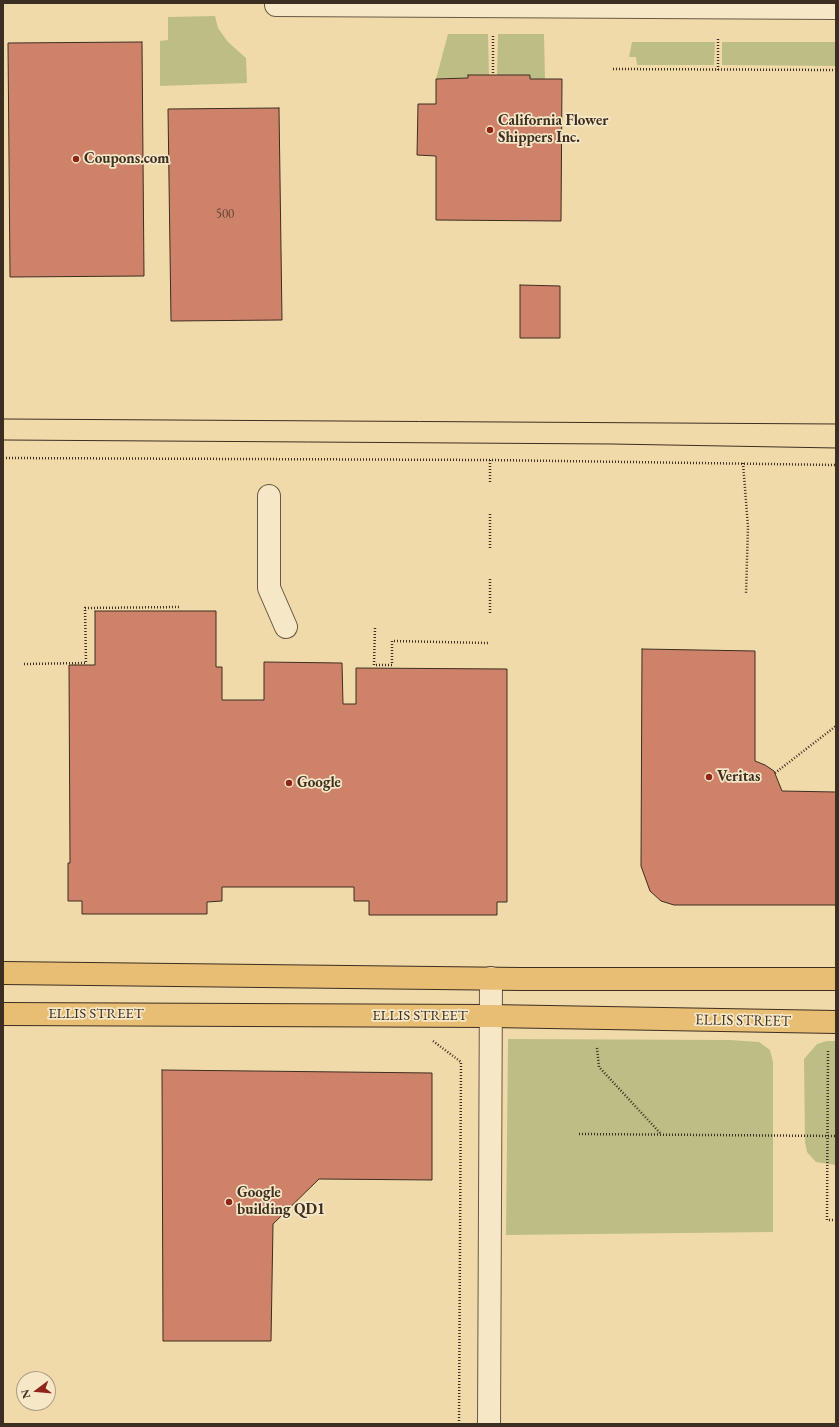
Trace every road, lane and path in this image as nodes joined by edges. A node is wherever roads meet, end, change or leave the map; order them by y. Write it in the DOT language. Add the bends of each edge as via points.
graph roads {
  1 [pos="276,5"];
  2 [pos="836,8"];
  3 [pos="493,36"];
  4 [pos="718,37"];
  5 [pos="613,70"];
  6 [pos="718,70"];
  7 [pos="836,70"];
  8 [pos="493,75"];
  9 [pos="3,458"];
  10 [pos="490,460"];
  11 [pos="743,463"];
  12 [pos="836,465"];
  13 [pos="490,484"];
  14 [pos="269,496"];
  15 [pos="490,513"];
  16 [pos="490,548"];
  17 [pos="490,578"];
  18 [pos="746,594"];
  19 [pos="179,607"];
  20 [pos="490,613"];
  21 [pos="286,627"];
  22 [pos="375,628"];
  23 [pos="489,643"];
  24 [pos="24,664"];
  25 [pos="836,726"];
  26 [pos="775,773"];
  27 [pos="3,974"];
  28 [pos="491,978"];
  29 [pos="836,979"];
  30 [pos="3,1014"];
  31 [pos="491,1016"];
  32 [pos="836,1022"];
  33 [pos="433,1041"];
  34 [pos="597,1048"];
  35 [pos="828,1051"];
  36 [pos="579,1134"];
  37 [pos="661,1134"];
  38 [pos="828,1136"];
  39 [pos="836,1136"];
  40 [pos="836,1220"];
  41 [pos="459,1424"];
  42 [pos="489,1424"];
  1 -- 2 [label="street"];
  3 -- 8 [label="path"];
  4 -- 6 [label="path"];
  5 -- 6 [label="path"];
  6 -- 7 [label="path"];
  9 -- 10 [label="path"];
  10 -- 11 [label="path"];
  10 -- 13 [label="path"];
  11 -- 12 [label="path"];
  11 -- 18 [label="path" via="748,527"];
  14 -- 21 [label="street" via="269,588"];
  15 -- 16 [label="path"];
  17 -- 20 [label="path"];
  19 -- 24 [label="path" via="85,608 86,663"];
  22 -- 23 [label="path" via="374,665 392,665 392,640"];
  25 -- 26 [label="path"];
  27 -- 28 [label="main road"];
  28 -- 29 [label="main road"];
  28 -- 31 [label="street"];
  30 -- 31 [label="main road, ELLIS STREET"];
  31 -- 32 [label="main road, ELLIS STREET"];
  31 -- 42 [label="street"];
  33 -- 41 [label="path" via="460,1062"];
  34 -- 37 [label="path" via="599,1067"];
  35 -- 38 [label="path"];
  36 -- 37 [label="path"];
  37 -- 38 [label="path"];
  38 -- 39 [label="path"];
  38 -- 40 [label="path" via="827,1220"];
}
